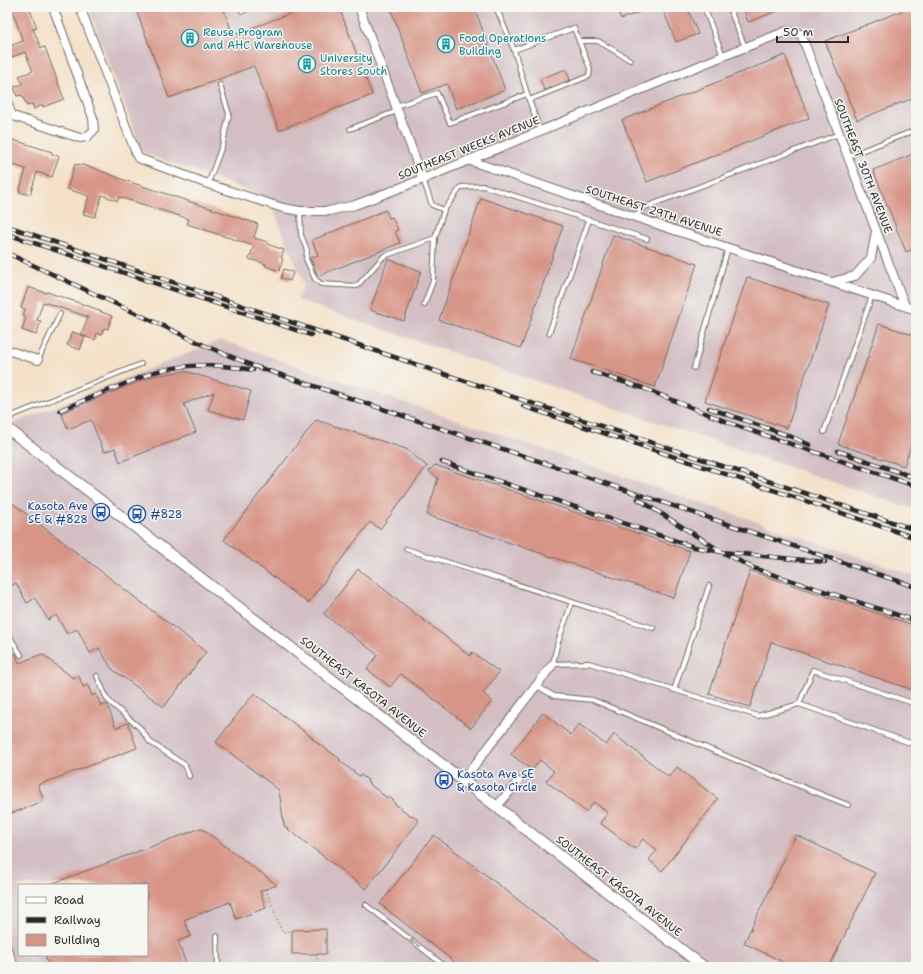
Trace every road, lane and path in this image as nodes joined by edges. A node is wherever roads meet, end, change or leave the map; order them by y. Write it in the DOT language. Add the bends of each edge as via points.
graph roads {
  1 [pos="53,7"];
  2 [pos="80,7"];
  3 [pos="254,7"];
  4 [pos="359,7"];
  5 [pos="496,7"];
  6 [pos="704,7"];
  7 [pos="729,7"];
  8 [pos="242,11"];
  9 [pos="801,34"];
  10 [pos="579,41"];
  11 [pos="746,47"];
  12 [pos="514,50"];
  13 [pos="722,56"];
  14 [pos="630,60"];
  15 [pos="220,84"];
  16 [pos="527,94"];
  17 [pos="7,96"];
  18 [pos="529,100"];
  19 [pos="396,109"];
  20 [pos="11,116"];
  21 [pos="350,129"];
  22 [pos="540,130"];
  23 [pos="916,130"];
  24 [pos="839,134"];
  25 [pos="847,157"];
  26 [pos="468,160"];
  27 [pos="423,179"];
  28 [pos="208,184"];
  29 [pos="444,210"];
  30 [pos="300,211"];
  31 [pos="638,218"];
  32 [pos="589,220"];
  33 [pos="876,231"];
  34 [pos="435,238"];
  35 [pos="647,239"];
  36 [pos="728,248"];
  37 [pos="832,282"];
  38 [pos="872,295"];
  39 [pos="424,305"];
  40 [pos="904,306"];
  41 [pos="916,310"];
  42 [pos="60,314"];
  43 [pos="549,333"];
  44 [pos="7,350"];
  45 [pos="38,360"];
  46 [pos="141,364"];
  47 [pos="694,368"];
  48 [pos="7,421"];
  49 [pos="7,428"];
  50 [pos="824,432"];
  51 [pos="406,549"];
  52 [pos="709,586"];
  53 [pos="572,602"];
  54 [pos="653,628"];
  55 [pos="7,632"];
  56 [pos="21,655"];
  57 [pos="553,664"];
  58 [pos="97,676"];
  59 [pos="536,686"];
  60 [pos="674,690"];
  61 [pos="799,704"];
  62 [pos="916,704"];
  63 [pos="916,744"];
  64 [pos="189,776"];
  65 [pos="463,780"];
  66 [pos="518,782"];
  67 [pos="848,804"];
  68 [pos="497,806"];
  69 [pos="266,889"];
  70 [pos="366,905"];
  71 [pos="292,932"];
  72 [pos="217,936"];
  73 [pos="8,954"];
  74 [pos="317,954"];
  75 [pos="14,967"];
  76 [pos="218,967"];
  77 [pos="317,967"];
  78 [pos="446,967"];
  79 [pos="704,967"];
  1 -- 20 [label="street" via="93,118 94,130 88,137 80,138"];
  2 -- 28 [label="street, SOUTHEAST WEEKS AVENUE" via="138,158"];
  3 -- 8 [label="lane"];
  4 -- 19 [label="street"];
  5 -- 12 [label="lane"];
  6 -- 13 [label="lane"];
  7 -- 11 [label="lane"];
  9 -- 11 [label="street, SOUTHEAST WEEKS AVENUE" via="787,31"];
  9 -- 24 [label="street, SOUTHEAST 30TH AVENUE"];
  10 -- 12 [label="lane" via="574,28"];
  10 -- 14 [label="lane" via="598,41"];
  10 -- 18 [label="lane" via="590,69 589,76"];
  11 -- 13 [label="street, SOUTHEAST WEEKS AVENUE"];
  12 -- 16 [label="lane"];
  13 -- 22 [label="street, SOUTHEAST WEEKS AVENUE"];
  15 -- 28 [label="lane" via="229,114 223,143"];
  16 -- 18 [label="lane"];
  16 -- 19 [label="lane" via="450,123 437,93"];
  17 -- 20 [label="lane"];
  18 -- 22 [label="lane"];
  19 -- 21 [label="lane"];
  19 -- 27 [label="street"];
  22 -- 26 [label="street, SOUTHEAST WEEKS AVENUE"];
  23 -- 25 [label="lane"];
  24 -- 25 [label="street, SOUTHEAST 30TH AVENUE"];
  24 -- 31 [label="lane" via="640,209"];
  25 -- 33 [label="street, SOUTHEAST 30TH AVENUE"];
  26 -- 27 [label="street, SOUTHEAST WEEKS AVENUE"];
  26 -- 31 [label="street, SOUTHEAST 29TH AVENUE"];
  27 -- 29 [label="lane" via="432,205"];
  27 -- 30 [label="street, SOUTHEAST WEEKS AVENUE" via="342,209"];
  28 -- 30 [label="street, SOUTHEAST WEEKS AVENUE"];
  29 -- 32 [label="lane" via="461,187 484,186"];
  29 -- 34 [label="lane"];
  30 -- 34 [label="lane" via="301,235 307,250 306,259 315,279 321,284 357,286 384,256"];
  31 -- 36 [label="street, SOUTHEAST 29TH AVENUE"];
  32 -- 35 [label="lane"];
  32 -- 43 [label="lane"];
  33 -- 37 [label="street" via="871,258 855,276"];
  33 -- 40 [label="street, SOUTHEAST 30TH AVENUE"];
  34 -- 39 [label="lane" via="433,281"];
  36 -- 37 [label="street, SOUTHEAST 29TH AVENUE"];
  36 -- 47 [label="lane"];
  37 -- 38 [label="street, SOUTHEAST 29TH AVENUE"];
  38 -- 40 [label="street, SOUTHEAST 29TH AVENUE"];
  38 -- 50 [label="lane"];
  40 -- 41 [label="street, SOUTHEAST 29TH AVENUE"];
  42 -- 45 [label="lane"];
  44 -- 45 [label="street"];
  46 -- 48 [label="lane" via="14,415"];
  49 -- 65 [label="street, SOUTHEAST KASOTA AVENUE"];
  51 -- 53 [label="lane"];
  52 -- 60 [label="lane"];
  53 -- 54 [label="lane"];
  53 -- 57 [label="lane" via="556,645"];
  55 -- 56 [label="lane"];
  57 -- 59 [label="street"];
  57 -- 60 [label="lane" via="589,664"];
  58 -- 64 [label="lane" via="107,699 140,728 150,742 185,766"];
  59 -- 65 [label="street"];
  59 -- 67 [label="lane" via="554,696 593,700"];
  60 -- 61 [label="lane" via="758,716"];
  61 -- 62 [label="lane" via="813,670"];
  61 -- 63 [label="lane"];
  65 -- 68 [label="street, SOUTHEAST KASOTA AVENUE"];
  66 -- 68 [label="street"];
  68 -- 79 [label="street, SOUTHEAST KASOTA AVENUE"];
  69 -- 71 [label="path" via="282,932"];
  78 -- 70 [label="lane, one-way"];
  72 -- 76 [label="lane"];
  73 -- 75 [label="street"];
  74 -- 77 [label="path"];
}
